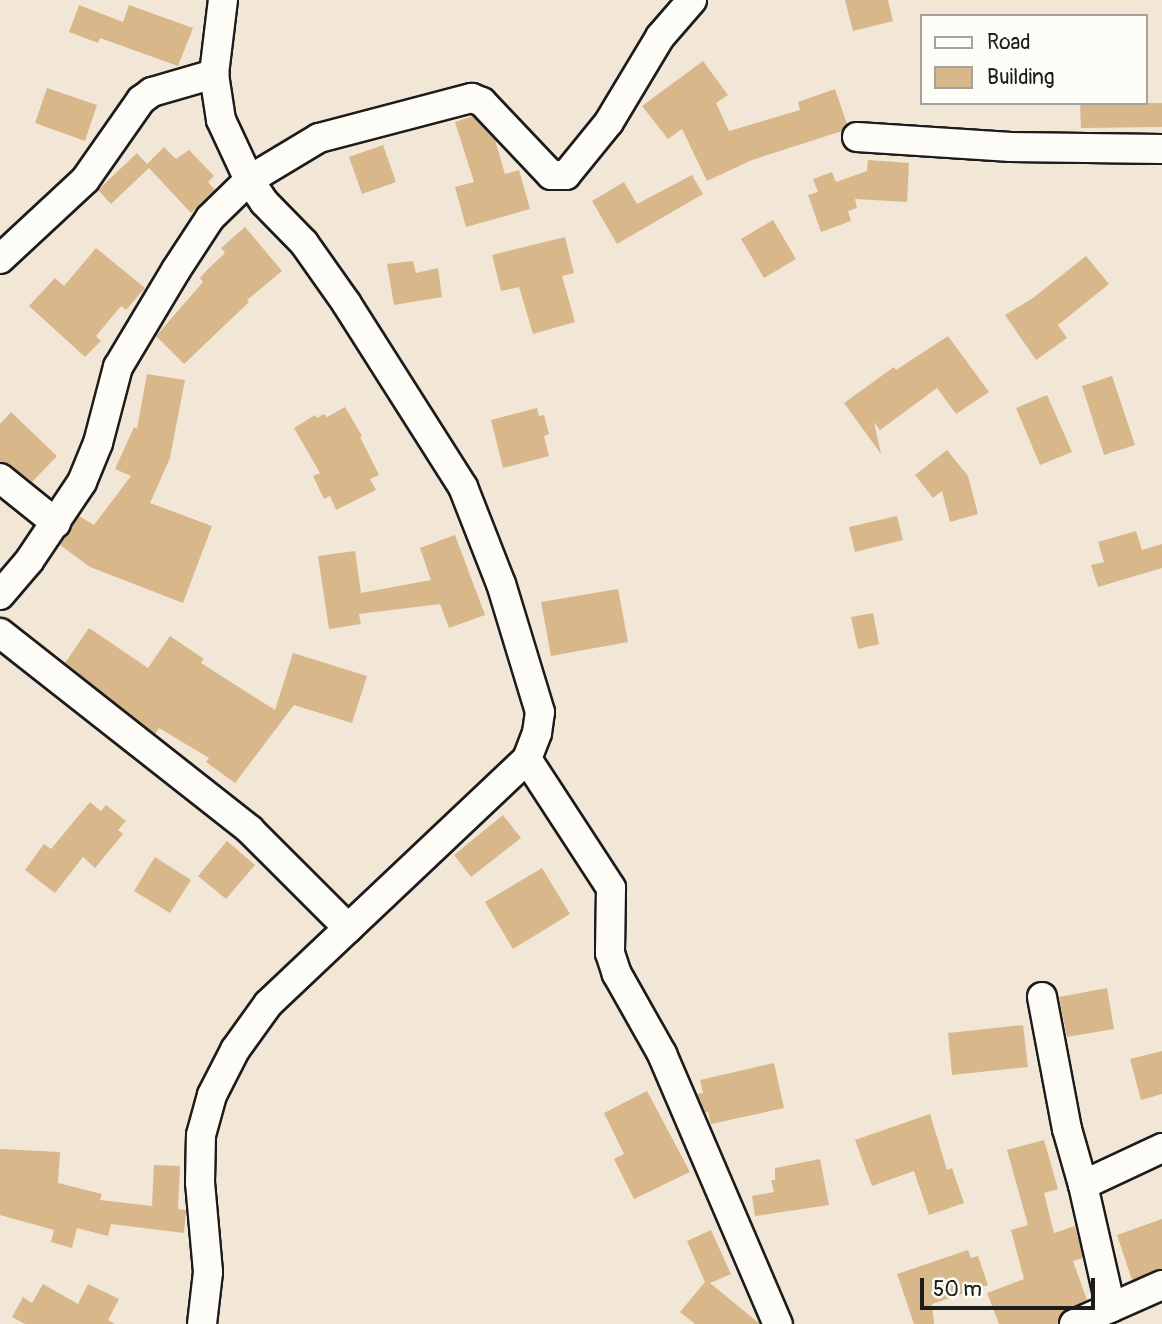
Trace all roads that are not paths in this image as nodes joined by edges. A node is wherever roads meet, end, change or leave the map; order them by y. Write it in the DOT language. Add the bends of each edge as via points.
graph roads {
  1 [pos="223,0"];
  2 [pos="692,0"];
  3 [pos="214,74"];
  4 [pos="857,138"];
  5 [pos="1162,149"];
  6 [pos="249,180"];
  7 [pos="0,259"];
  8 [pos="0,478"];
  9 [pos="56,523"];
  10 [pos="0,595"];
  11 [pos="0,633"];
  12 [pos="527,759"];
  13 [pos="348,928"];
  14 [pos="1042,997"];
  15 [pos="1162,1148"];
  16 [pos="1083,1185"];
  17 [pos="1162,1285"];
  18 [pos="1111,1308"];
  19 [pos="202,1324"];
  20 [pos="778,1324"];
  21 [pos="1074,1324"];
  1 -- 3 [label="street"];
  2 -- 6 [label="street" via="660,37 609,122 566,175 551,175 482,102 472,98 319,138"];
  3 -- 6 [label="street" via="221,120"];
  3 -- 7 [label="street" via="152,92 141,100 85,180"];
  4 -- 5 [label="street"];
  6 -- 9 [label="street" via="209,218 118,367 98,443 82,482"];
  6 -- 12 [label="street" via="304,243 347,304 463,487 537,694 537,733"];
  8 -- 9 [label="street"];
  9 -- 10 [label="street"];
  11 -- 13 [label="street" via="250,830"];
  12 -- 13 [label="street"];
  12 -- 20 [label="street" via="611,888 610,953 617,974 662,1054"];
  13 -- 19 [label="street" via="268,1004 235,1050 212,1095 201,1135 208,1272"];
  14 -- 16 [label="street" via="1067,1129"];
  15 -- 16 [label="street"];
  16 -- 18 [label="street"];
  17 -- 18 [label="street"];
  18 -- 21 [label="street"];
}
